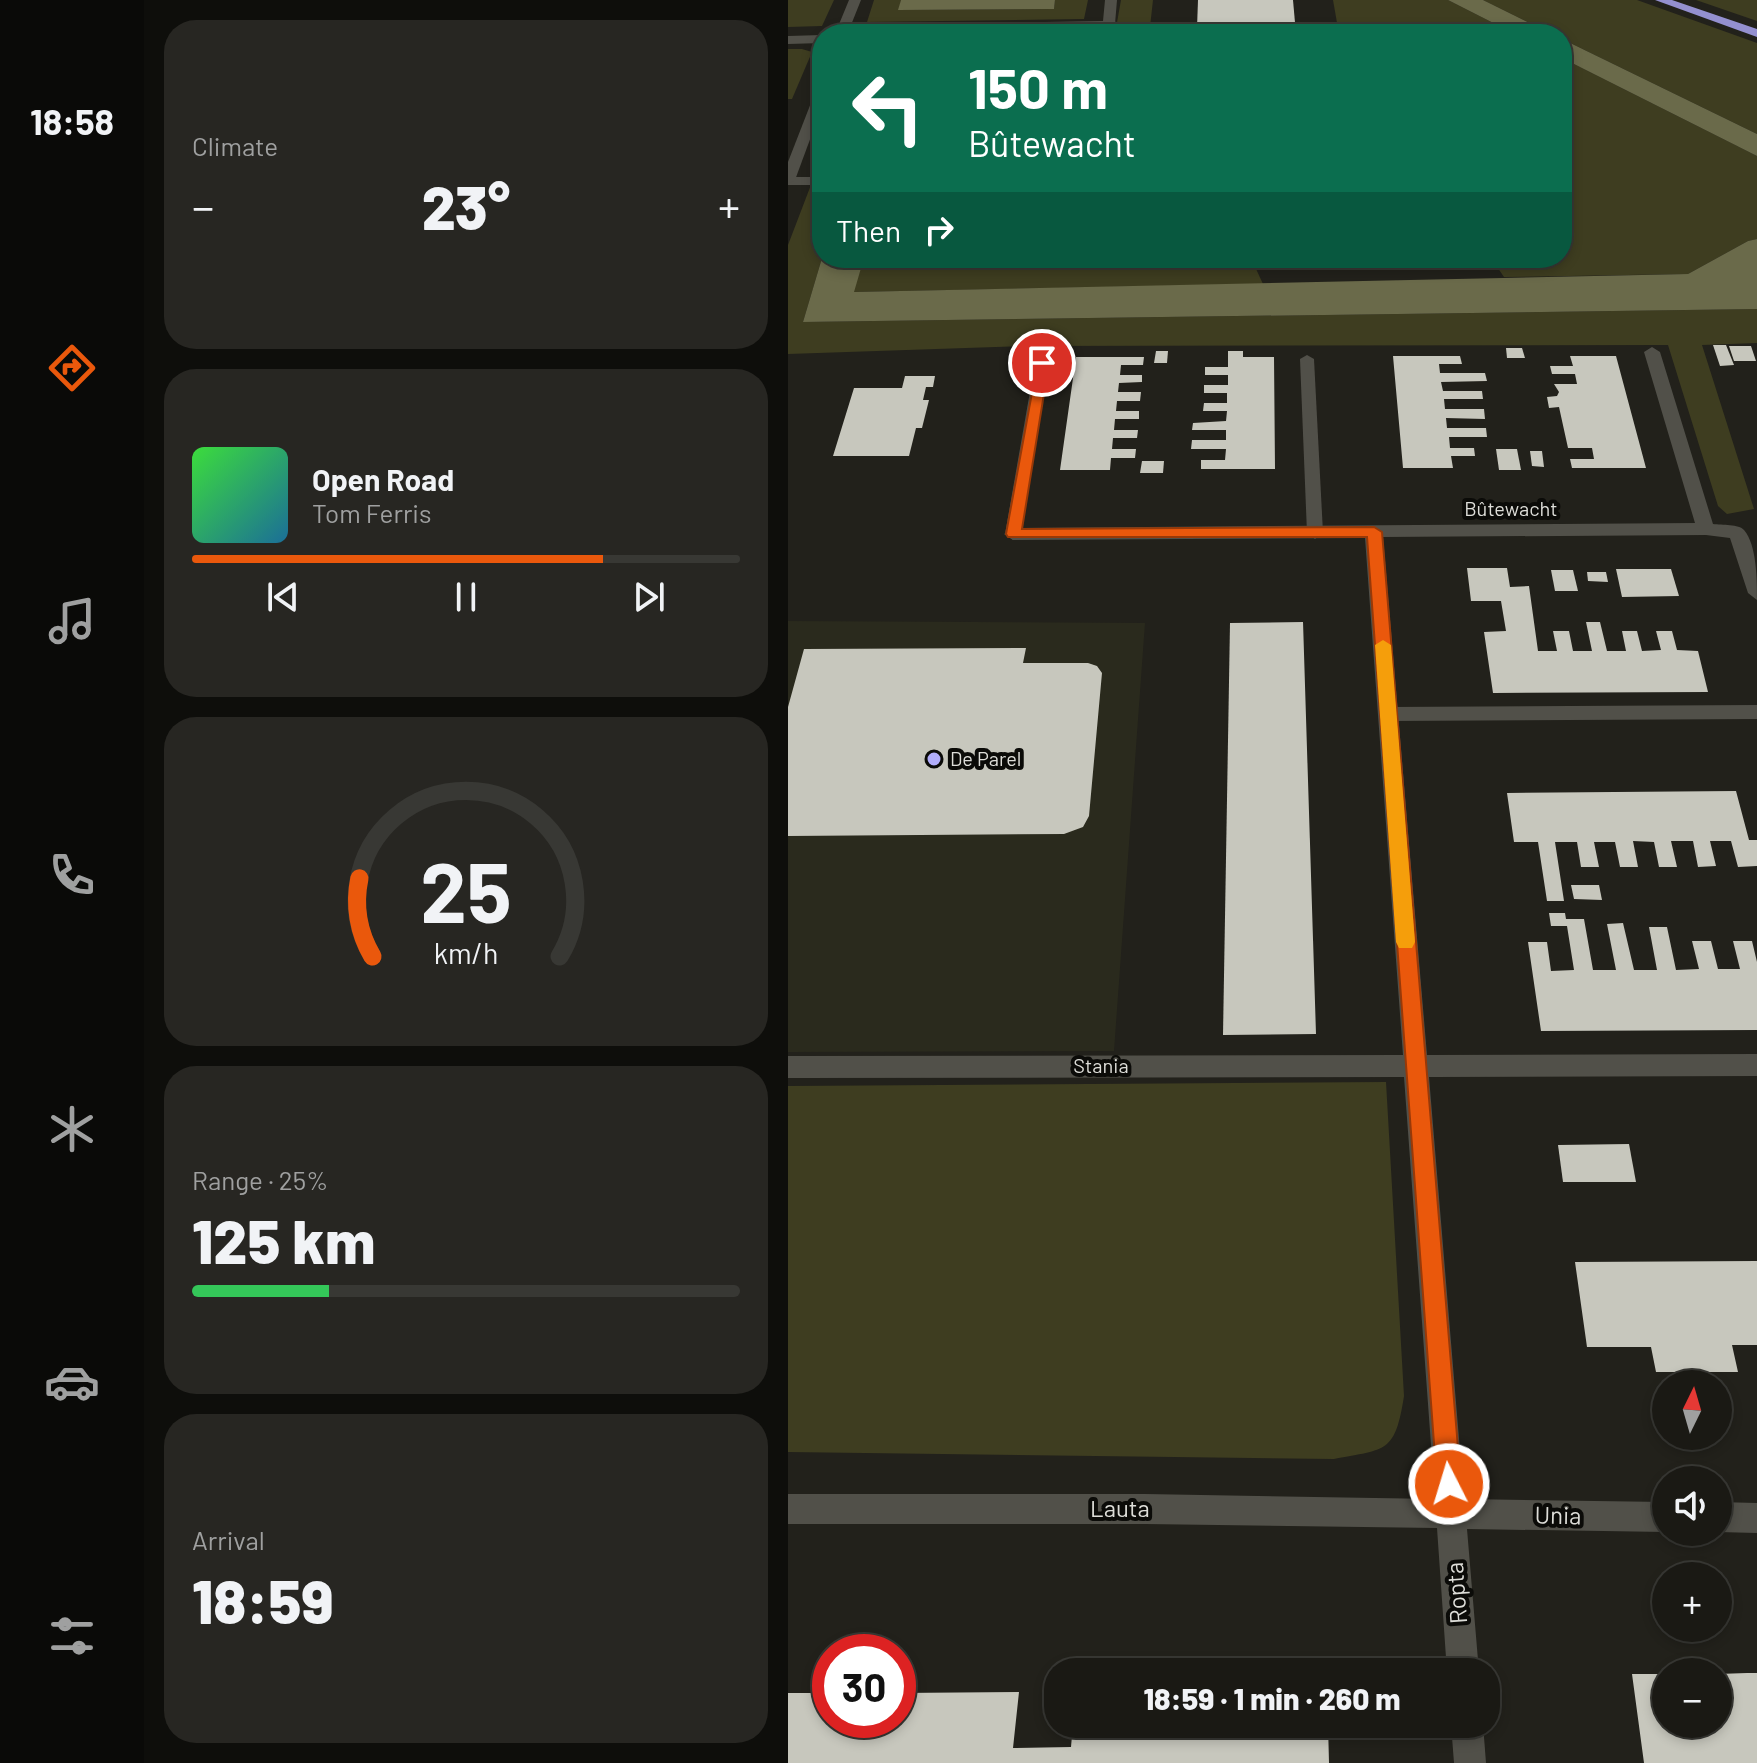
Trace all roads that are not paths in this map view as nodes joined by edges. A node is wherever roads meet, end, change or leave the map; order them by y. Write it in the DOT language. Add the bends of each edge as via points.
graph roads {
  1 [pos="855,0"];
  2 [pos="1111,0"];
  3 [pos="1661,0"];
  4 [pos="845,24"];
  5 [pos="1109,24"];
  6 [pos="1757,33"];
  7 [pos="812,39"];
  8 [pos="788,40"];
  9 [pos="812,121"];
  10 [pos="788,180"];
  11 [pos="812,181"];
  12 [pos="1652,352"];
  13 [pos="1307,359"];
  14 [pos="1042,363"];
  15 [pos="1757,527"];
  16 [pos="1706,529"];
  17 [pos="1374,532"];
  18 [pos="1315,533"];
  19 [pos="1737,533"];
  20 [pos="1013,534"];
  21 [pos="1757,593"];
  22 [pos="1757,712"];
  23 [pos="1388,714"];
  24 [pos="1757,1065"];
  25 [pos="1415,1066"];
  26 [pos="788,1067"];
  27 [pos="788,1509"];
  28 [pos="1451,1514"];
  29 [pos="1652,1517"];
  30 [pos="1732,1517"];
  31 [pos="1757,1518"];
  32 [pos="1462,1658"];
  33 [pos="1468,1738"];
  34 [pos="1470,1763"];
  1 -- 4 [label="street"];
  2 -- 5 [label="street"];
  3 -- 6 [label="highway"];
  7 -- 8 [label="street"];
  9 -- 10 [label="street"];
  10 -- 11 [label="lane"];
  12 -- 16 [label="street"];
  13 -- 18 [label="lane"];
  14 -- 20 [label="lane, Bûtewacht"];
  15 -- 19 [label="street"];
  16 -- 17 [label="street, Bûtewacht"];
  16 -- 19 [label="street, Bûtewacht"];
  17 -- 18 [label="street, Bûtewacht"];
  17 -- 23 [label="street"];
  18 -- 20 [label="street, Bûtewacht"];
  19 -- 21 [label="street"];
  22 -- 23 [label="lane"];
  23 -- 25 [label="street"];
  24 -- 25 [label="street, Stania"];
  25 -- 26 [label="street, Stania"];
  25 -- 28 [label="street"];
  27 -- 28 [label="street, Lauta"];
  28 -- 29 [label="street, Unia"];
  28 -- 32 [label="street, Ropta"];
  30 -- 31 [label="street"];
  33 -- 34 [label="street"];
}
